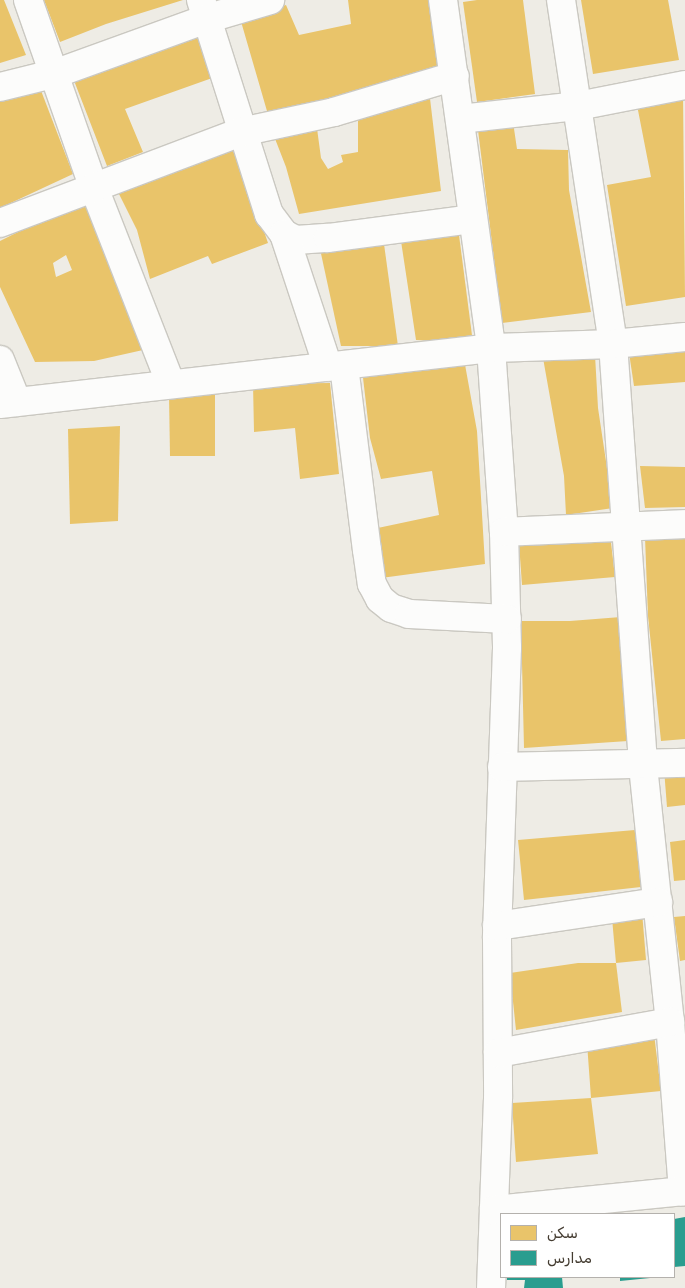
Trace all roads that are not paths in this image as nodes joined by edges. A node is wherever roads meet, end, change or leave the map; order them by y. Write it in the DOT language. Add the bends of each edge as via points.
graph roads {
  1 [pos="28,0"];
  2 [pos="270,0"];
  3 [pos="443,0"];
  4 [pos="561,0"];
  5 [pos="203,10"];
  6 [pos="56,73"];
  7 [pos="455,76"];
  8 [pos="685,85"];
  9 [pos="0,88"];
  10 [pos="578,106"];
  11 [pos="460,119"];
  12 [pos="241,132"];
  13 [pos="94,188"];
  14 [pos="473,220"];
  15 [pos="0,223"];
  16 [pos="284,234"];
  17 [pos="685,337"];
  18 [pos="613,344"];
  19 [pos="491,348"];
  20 [pos="0,360"];
  21 [pos="336,367"];
  22 [pos="170,382"];
  23 [pos="9,403"];
  24 [pos="626,524"];
  25 [pos="685,524"];
  26 [pos="504,532"];
  27 [pos="507,619"];
  28 [pos="685,763"];
  29 [pos="643,766"];
  30 [pos="502,767"];
  31 [pos="658,902"];
  32 [pos="497,926"];
  33 [pos="676,986"];
  34 [pos="670,1022"];
  35 [pos="498,1053"];
  36 [pos="684,1192"];
  37 [pos="494,1210"];
  38 [pos="491,1288"];
  1 -- 6 [label="street"];
  2 -- 5 [label="street"];
  3 -- 7 [label="street"];
  4 -- 10 [label="street"];
  5 -- 6 [label="street"];
  5 -- 12 [label="street"];
  6 -- 9 [label="street"];
  6 -- 13 [label="street"];
  7 -- 11 [label="street"];
  7 -- 12 [label="street" via="334,112"];
  8 -- 10 [label="street"];
  10 -- 11 [label="street"];
  10 -- 18 [label="street"];
  11 -- 14 [label="street"];
  12 -- 13 [label="street"];
  12 -- 16 [label="street" via="269,214"];
  13 -- 15 [label="street"];
  13 -- 22 [label="street"];
  14 -- 16 [label="street" via="328,238 296,240"];
  14 -- 19 [label="street"];
  16 -- 21 [label="street"];
  17 -- 18 [label="street"];
  18 -- 19 [label="street"];
  18 -- 24 [label="street"];
  19 -- 21 [label="street"];
  19 -- 26 [label="street"];
  20 -- 23 [label="street"];
  21 -- 22 [label="street"];
  21 -- 27 [label="street" via="372,584 380,599 391,608 409,614"];
  22 -- 23 [label="street"];
  24 -- 25 [label="street"];
  24 -- 26 [label="street"];
  24 -- 29 [label="street"];
  26 -- 27 [label="street"];
  27 -- 30 [label="street"];
  28 -- 29 [label="street"];
  29 -- 30 [label="street"];
  29 -- 31 [label="street"];
  30 -- 32 [label="street"];
  31 -- 32 [label="street"];
  31 -- 33 [label="street"];
  32 -- 35 [label="street"];
  33 -- 34 [label="street"];
  34 -- 35 [label="street"];
  34 -- 36 [label="street"];
  35 -- 37 [label="street"];
  36 -- 37 [label="street"];
  37 -- 38 [label="street"];
}
